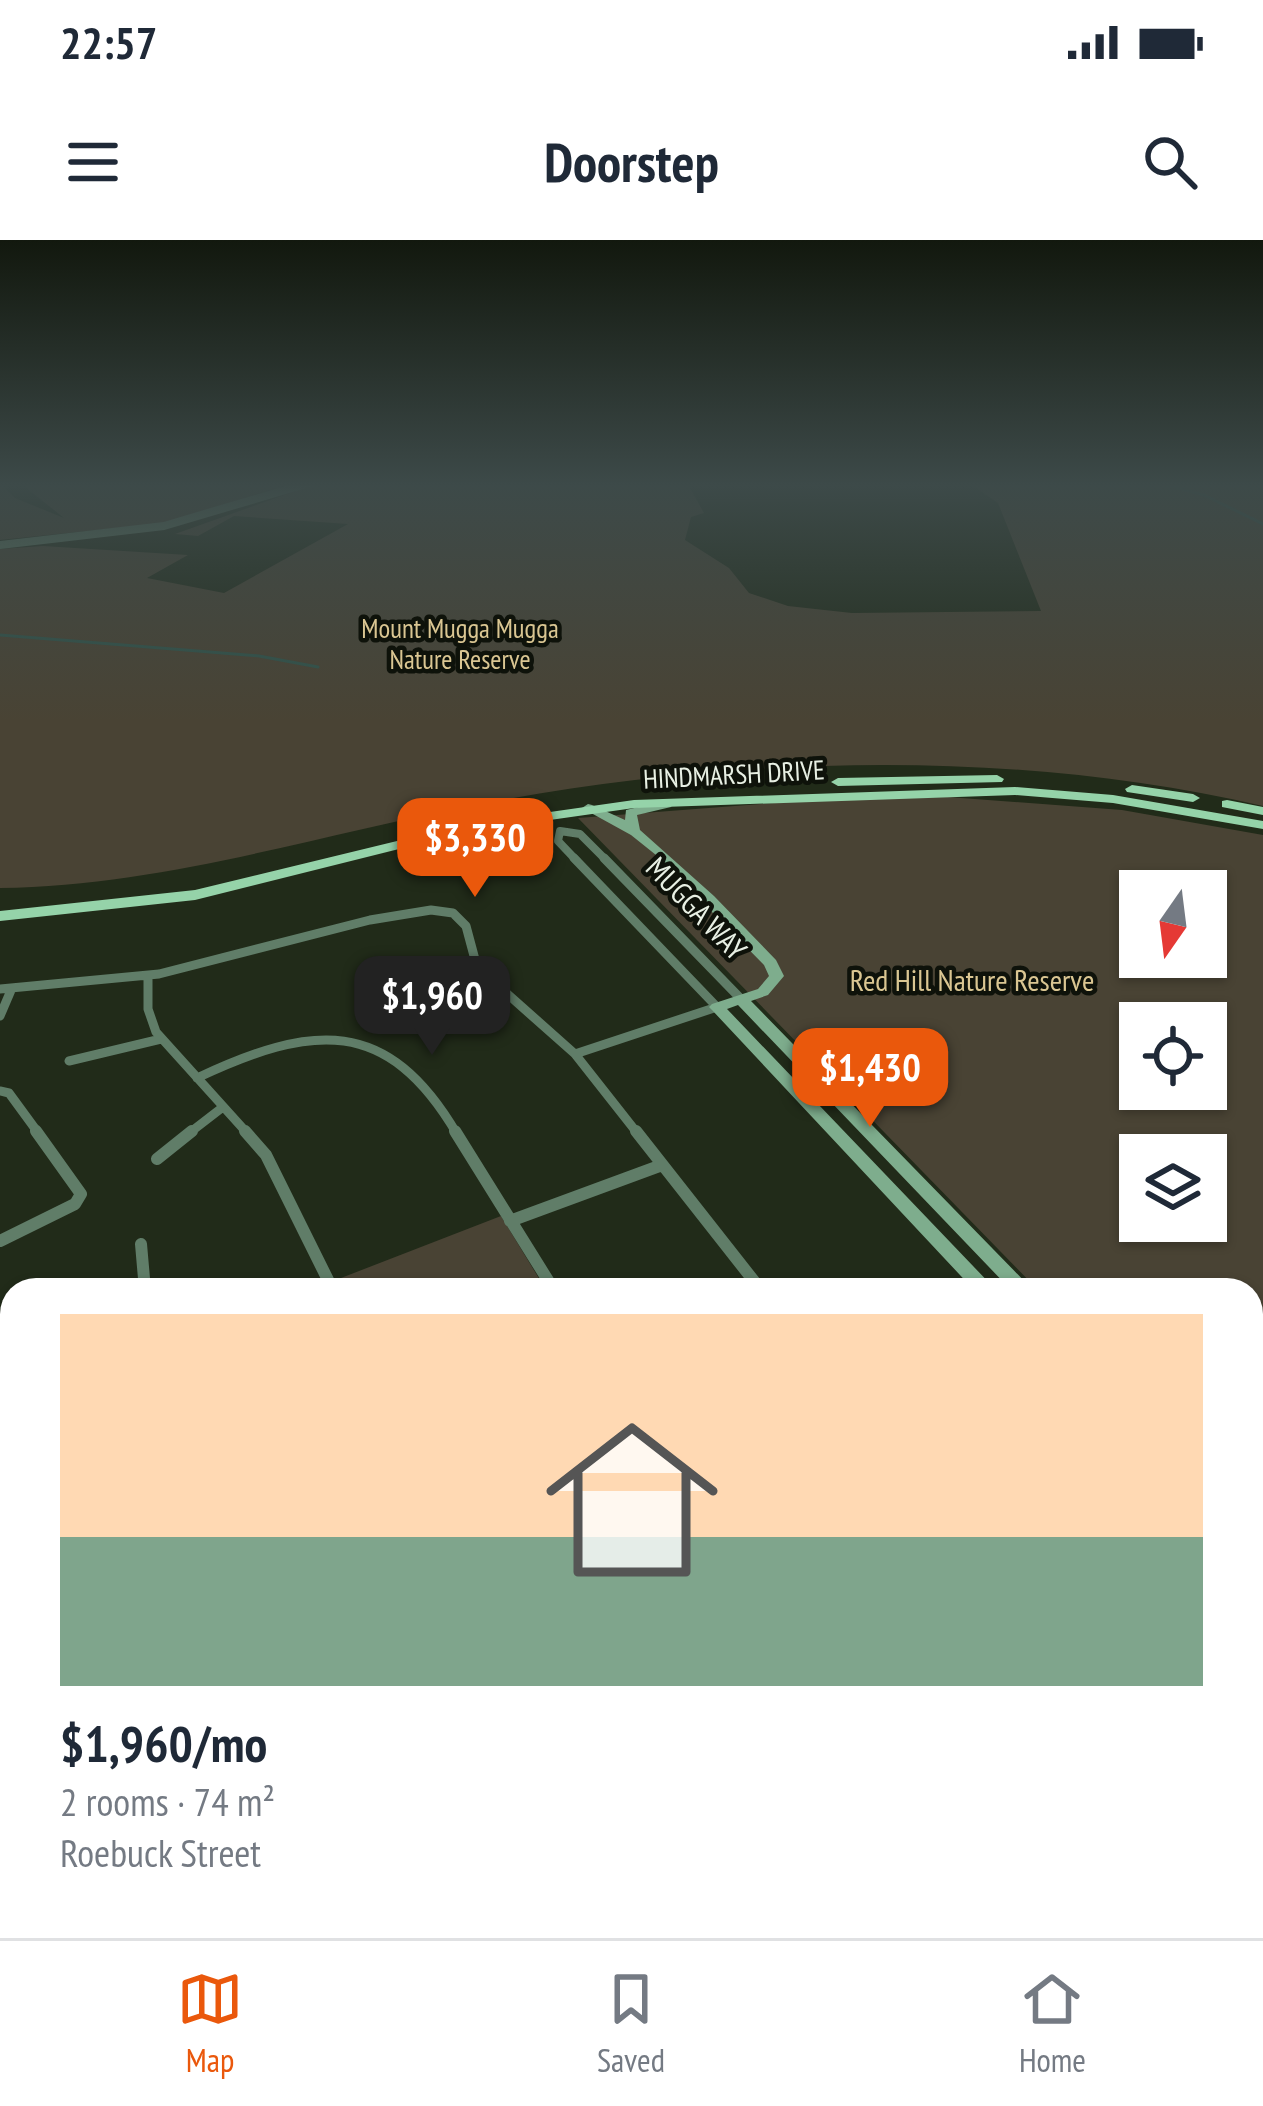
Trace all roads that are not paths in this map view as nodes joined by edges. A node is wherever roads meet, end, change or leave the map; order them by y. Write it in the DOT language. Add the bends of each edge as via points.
graph roads {
  1 [pos="679,801"];
  2 [pos="588,808"];
  3 [pos="1263,812"];
  4 [pos="1263,825"];
  5 [pos="634,832"];
  6 [pos="0,904"];
  7 [pos="0,916"];
  8 [pos="148,976"];
  9 [pos="6,989"];
  10 [pos="741,999"];
  11 [pos="717,1007"];
  12 [pos="0,1016"];
  13 [pos="161,1039"];
  14 [pos="575,1054"];
  15 [pos="69,1060"];
  16 [pos="197,1078"];
  17 [pos="0,1091"];
  18 [pos="223,1106"];
  19 [pos="157,1159"];
  20 [pos="662,1165"];
  21 [pos="510,1221"];
  22 [pos="0,1241"];
  23 [pos="141,1244"];
  24 [pos="144,1278"];
  25 [pos="324,1278"];
  26 [pos="546,1278"];
  27 [pos="751,1278"];
  28 [pos="975,1278"];
  29 [pos="1011,1278"];
  1 -- 2 [label="main road, HINDMARSH DRIVE"];
  1 -- 4 [label="main road, HINDMARSH DRIVE" via="1015,791"];
  1 -- 5 [label="main road" via="630,813"];
  2 -- 5 [label="main road"];
  2 -- 7 [label="main road, HINDMARSH DRIVE" via="449,832 195,895"];
  3 -- 6 [label="main road, HINDMARSH DRIVE" via="1112,787 951,777 610,797 466,820 192,886"];
  5 -- 10 [label="main road" via="775,968 773,985"];
  8 -- 9 [label="street"];
  8 -- 13 [label="street" via="149,1016"];
  8 -- 14 [label="street" via="417,910 446,910 463,920 477,967"];
  9 -- 12 [label="street"];
  10 -- 11 [label="main road"];
  10 -- 11 [label="street, MUGGA WAY" via="580,834 558,832 558,841"];
  10 -- 29 [label="main road, MUGGA WAY"];
  11 -- 14 [label="street"];
  11 -- 28 [label="main road, MUGGA WAY"];
  13 -- 15 [label="street"];
  13 -- 16 [label="street"];
  14 -- 20 [label="street"];
  16 -- 18 [label="street"];
  16 -- 21 [label="street" via="289,1044 343,1042 381,1052 430,1092"];
  17 -- 22 [label="street" via="81,1194"];
  18 -- 19 [label="street"];
  18 -- 25 [label="street" via="266,1156"];
  20 -- 21 [label="street"];
  20 -- 27 [label="street"];
  21 -- 26 [label="street"];
  23 -- 24 [label="street"];
}
